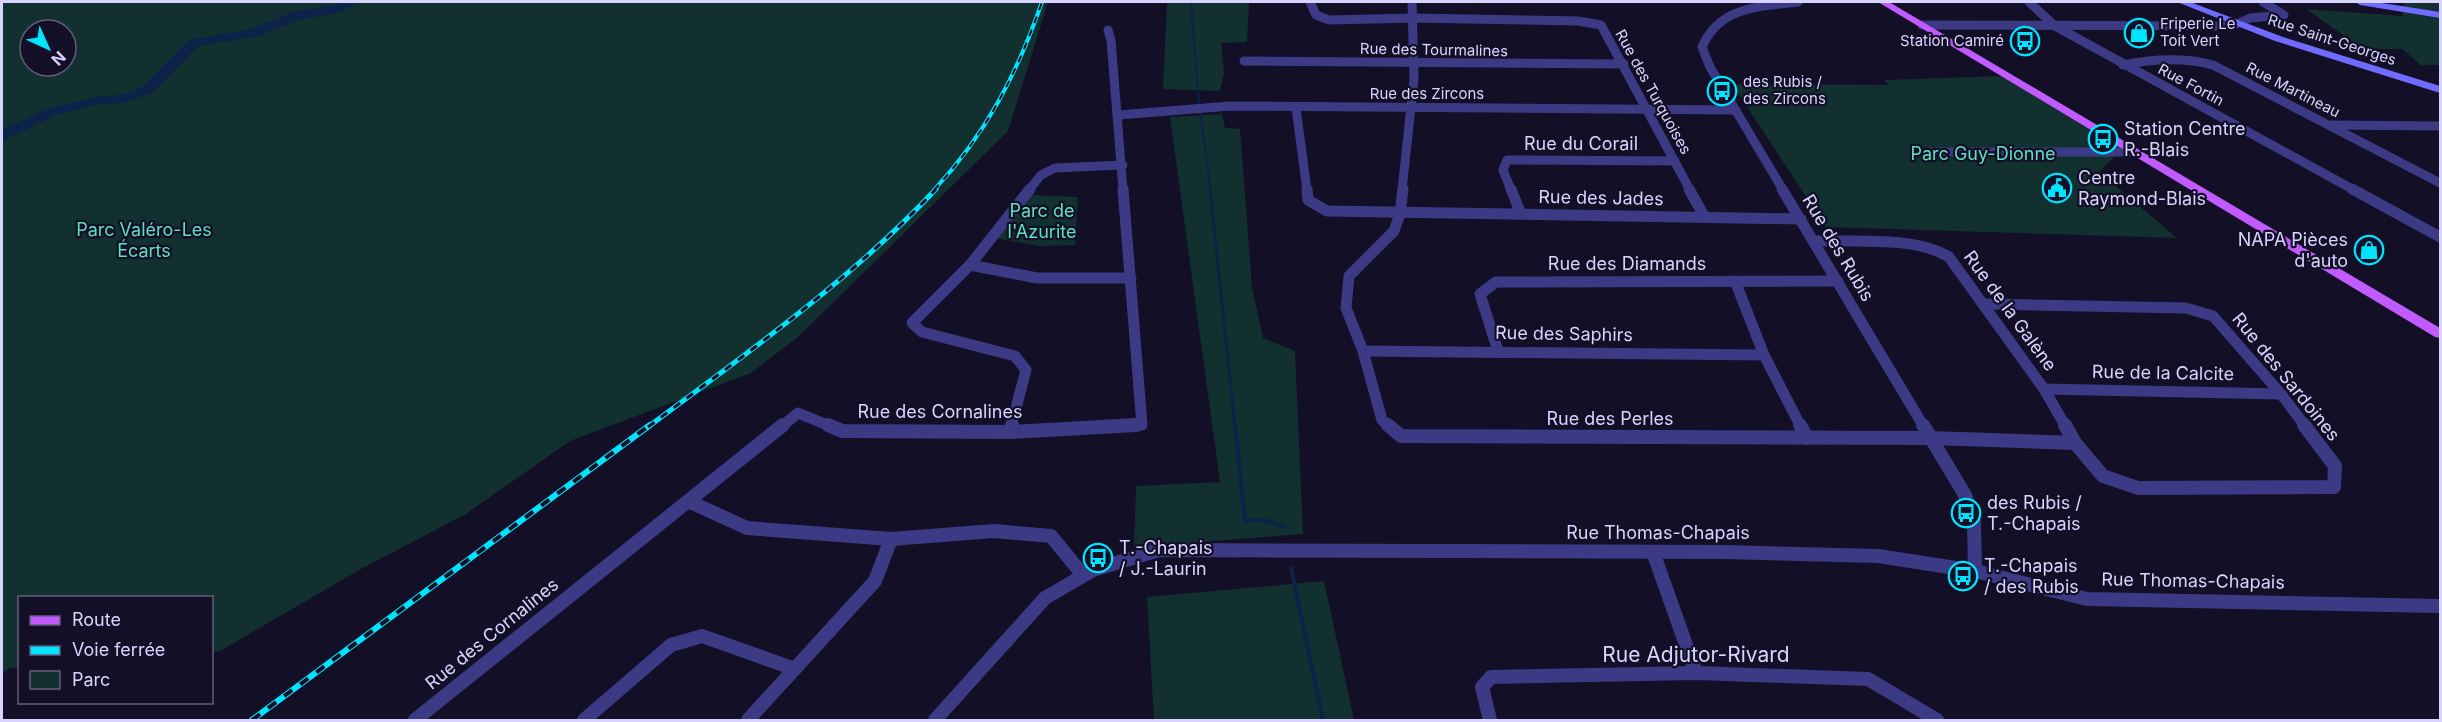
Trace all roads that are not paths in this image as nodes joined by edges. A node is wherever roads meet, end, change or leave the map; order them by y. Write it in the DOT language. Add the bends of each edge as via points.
graph roads {
  1 [pos="1310,2"];
  2 [pos="1412,2"];
  3 [pos="1746,2"];
  4 [pos="1797,2"];
  5 [pos="1883,2"];
  6 [pos="2029,2"];
  7 [pos="2182,2"];
  8 [pos="2263,2"];
  9 [pos="2360,2"];
  10 [pos="1758,8"];
  11 [pos="2440,15"];
  12 [pos="1414,18"];
  13 [pos="2235,24"];
  14 [pos="1922,25"];
  15 [pos="2055,26"];
  16 [pos="1108,30"];
  17 [pos="1245,60"];
  18 [pos="1414,64"];
  19 [pos="1624,64"];
  20 [pos="2123,64"];
  21 [pos="2439,89"];
  22 [pos="1296,108"];
  23 [pos="1409,109"];
  24 [pos="1736,110"];
  25 [pos="1649,111"];
  26 [pos="1119,115"];
  27 [pos="2328,125"];
  28 [pos="2440,126"];
  29 [pos="1932,152"];
  30 [pos="2135,152"];
  31 [pos="1675,161"];
  32 [pos="1123,165"];
  33 [pos="2440,183"];
  34 [pos="1521,213"];
  35 [pos="1400,214"];
  36 [pos="1704,216"];
  37 [pos="1801,219"];
  38 [pos="2440,237"];
  39 [pos="1814,241"];
  40 [pos="970,265"];
  41 [pos="1131,278"];
  42 [pos="1735,281"];
  43 [pos="1838,281"];
  44 [pos="1983,304"];
  45 [pos="2440,334"];
  46 [pos="1363,351"];
  47 [pos="1498,351"];
  48 [pos="1764,355"];
  49 [pos="2044,389"];
  50 [pos="2281,394"];
  51 [pos="1010,432"];
  52 [pos="1807,438"];
  53 [pos="1931,438"];
  54 [pos="2075,443"];
  55 [pos="688,501"];
  56 [pos="891,539"];
  57 [pos="1653,552"];
  58 [pos="1975,571"];
  59 [pos="1083,575"];
  60 [pos="2440,606"];
  61 [pos="795,669"];
  62 [pos="1696,673"];
  63 [pos="943,718"];
  64 [pos="415,720"];
  65 [pos="584,720"];
  66 [pos="748,720"];
  67 [pos="1490,720"];
  68 [pos="1937,720"];
  1 -- 12 [label="street, Rue des Turquoises" via="1312,12 1329,20"];
  2 -- 12 [label="street"];
  3 -- 10 [label="street"];
  4 -- 10 [label="street, Rue des Rubis"];
  5 -- 14 [label="main road"];
  6 -- 15 [label="street, Rue Fortin"];
  7 -- 13 [label="street, Rue Saint-Georges"];
  8 -- 13 [label="street" via="2284,15 2245,18"];
  9 -- 11 [label="street"];
  10 -- 24 [label="street, Rue des Rubis" via="1726,18 1711,29 1702,46"];
  12 -- 18 [label="street"];
  12 -- 19 [label="street, Rue des Turquoises" via="1590,22 1601,25"];
  13 -- 15 [label="street"];
  13 -- 21 [label="street, Rue Saint-Georges"];
  14 -- 15 [label="street"];
  14 -- 30 [label="main road"];
  15 -- 20 [label="street, Rue Fortin"];
  16 -- 26 [label="street, Rue des Cornalines"];
  17 -- 18 [label="street, Rue des Tourmalines"];
  18 -- 19 [label="street, Rue des Tourmalines"];
  18 -- 23 [label="street"];
  19 -- 25 [label="street, Rue des Turquoises"];
  20 -- 27 [label="street, Rue Martineau" via="2148,60 2201,61"];
  20 -- 38 [label="street, Rue Fortin"];
  22 -- 23 [label="street, Rue des Zircons"];
  22 -- 26 [label="street, Rue des Zircons" via="1230,106"];
  22 -- 35 [label="street, Rue des Jades" via="1308,200 1327,211"];
  23 -- 25 [label="street, Rue des Zircons"];
  23 -- 35 [label="street"];
  24 -- 25 [label="street, Rue des Zircons"];
  24 -- 37 [label="street, Rue des Rubis"];
  25 -- 31 [label="street, Rue des Turquoises"];
  26 -- 32 [label="street, Rue des Cornalines"];
  27 -- 28 [label="street"];
  27 -- 33 [label="street, Rue Martineau"];
  29 -- 30 [label="street"];
  30 -- 45 [label="main road"];
  31 -- 34 [label="street, Rue du Corail" via="1507,160 1503,170"];
  31 -- 36 [label="street, Rue des Turquoises"];
  32 -- 40 [label="street" via="1055,168 1041,175"];
  32 -- 41 [label="street, Rue des Cornalines"];
  34 -- 35 [label="street, Rue des Jades"];
  34 -- 36 [label="street, Rue des Jades"];
  35 -- 46 [label="street, Rue des Perles" via="1394,231 1349,276 1346,308"];
  36 -- 37 [label="street, Rue des Jades"];
  37 -- 39 [label="street, Rue des Rubis"];
  39 -- 43 [label="street, Rue des Rubis"];
  39 -- 44 [label="street, Rue de la Galène" via="1935,248 1949,258"];
  40 -- 41 [label="street" via="1037,278"];
  40 -- 51 [label="street" via="912,323 922,332 1015,356 1026,369"];
  41 -- 51 [label="street, Rue des Cornalines" via="1142,425"];
  42 -- 43 [label="street, Rue des Diamands"];
  42 -- 47 [label="street, Rue des Diamands" via="1496,282 1480,294"];
  42 -- 48 [label="street"];
  43 -- 53 [label="street, Rue des Rubis"];
  44 -- 49 [label="street, Rue de la Galène"];
  44 -- 50 [label="street, Rue des Sardoines" via="2186,308 2202,312 2213,316"];
  46 -- 47 [label="street, Rue des Saphirs"];
  46 -- 52 [label="street, Rue des Perles" via="1382,420 1401,436"];
  47 -- 48 [label="street, Rue des Saphirs"];
  48 -- 52 [label="street"];
  49 -- 50 [label="street, Rue de la Calcite"];
  49 -- 54 [label="street, Rue de la Galène"];
  50 -- 54 [label="street, Rue des Sardoines" via="2335,466 2334,487 2138,488 2103,476"];
  51 -- 55 [label="street, Rue des Cornalines" via="842,431 798,413"];
  52 -- 53 [label="street, Rue des Perles"];
  53 -- 54 [label="street, Rue des Perles"];
  53 -- 58 [label="street, Rue des Rubis" via="1965,495 1974,522"];
  55 -- 56 [label="street" via="747,528"];
  55 -- 64 [label="street, Rue des Cornalines"];
  56 -- 59 [label="street" via="994,531 1051,537"];
  56 -- 61 [label="street" via="875,581"];
  57 -- 58 [label="street, Rue Thomas-Chapais" via="1878,556"];
  57 -- 59 [label="street, Rue Thomas-Chapais" via="1159,550"];
  57 -- 62 [label="street"];
  58 -- 60 [label="street, Rue Thomas-Chapais" via="2087,599"];
  59 -- 63 [label="street, Rue Thomas-Chapais" via="1045,598"];
  61 -- 65 [label="street" via="702,636 671,645"];
  61 -- 66 [label="street"];
  62 -- 67 [label="street, Rue Adjutor-Rivard" via="1491,677 1482,687"];
  62 -- 68 [label="street, Rue Adjutor-Rivard" via="1868,679"];
}
